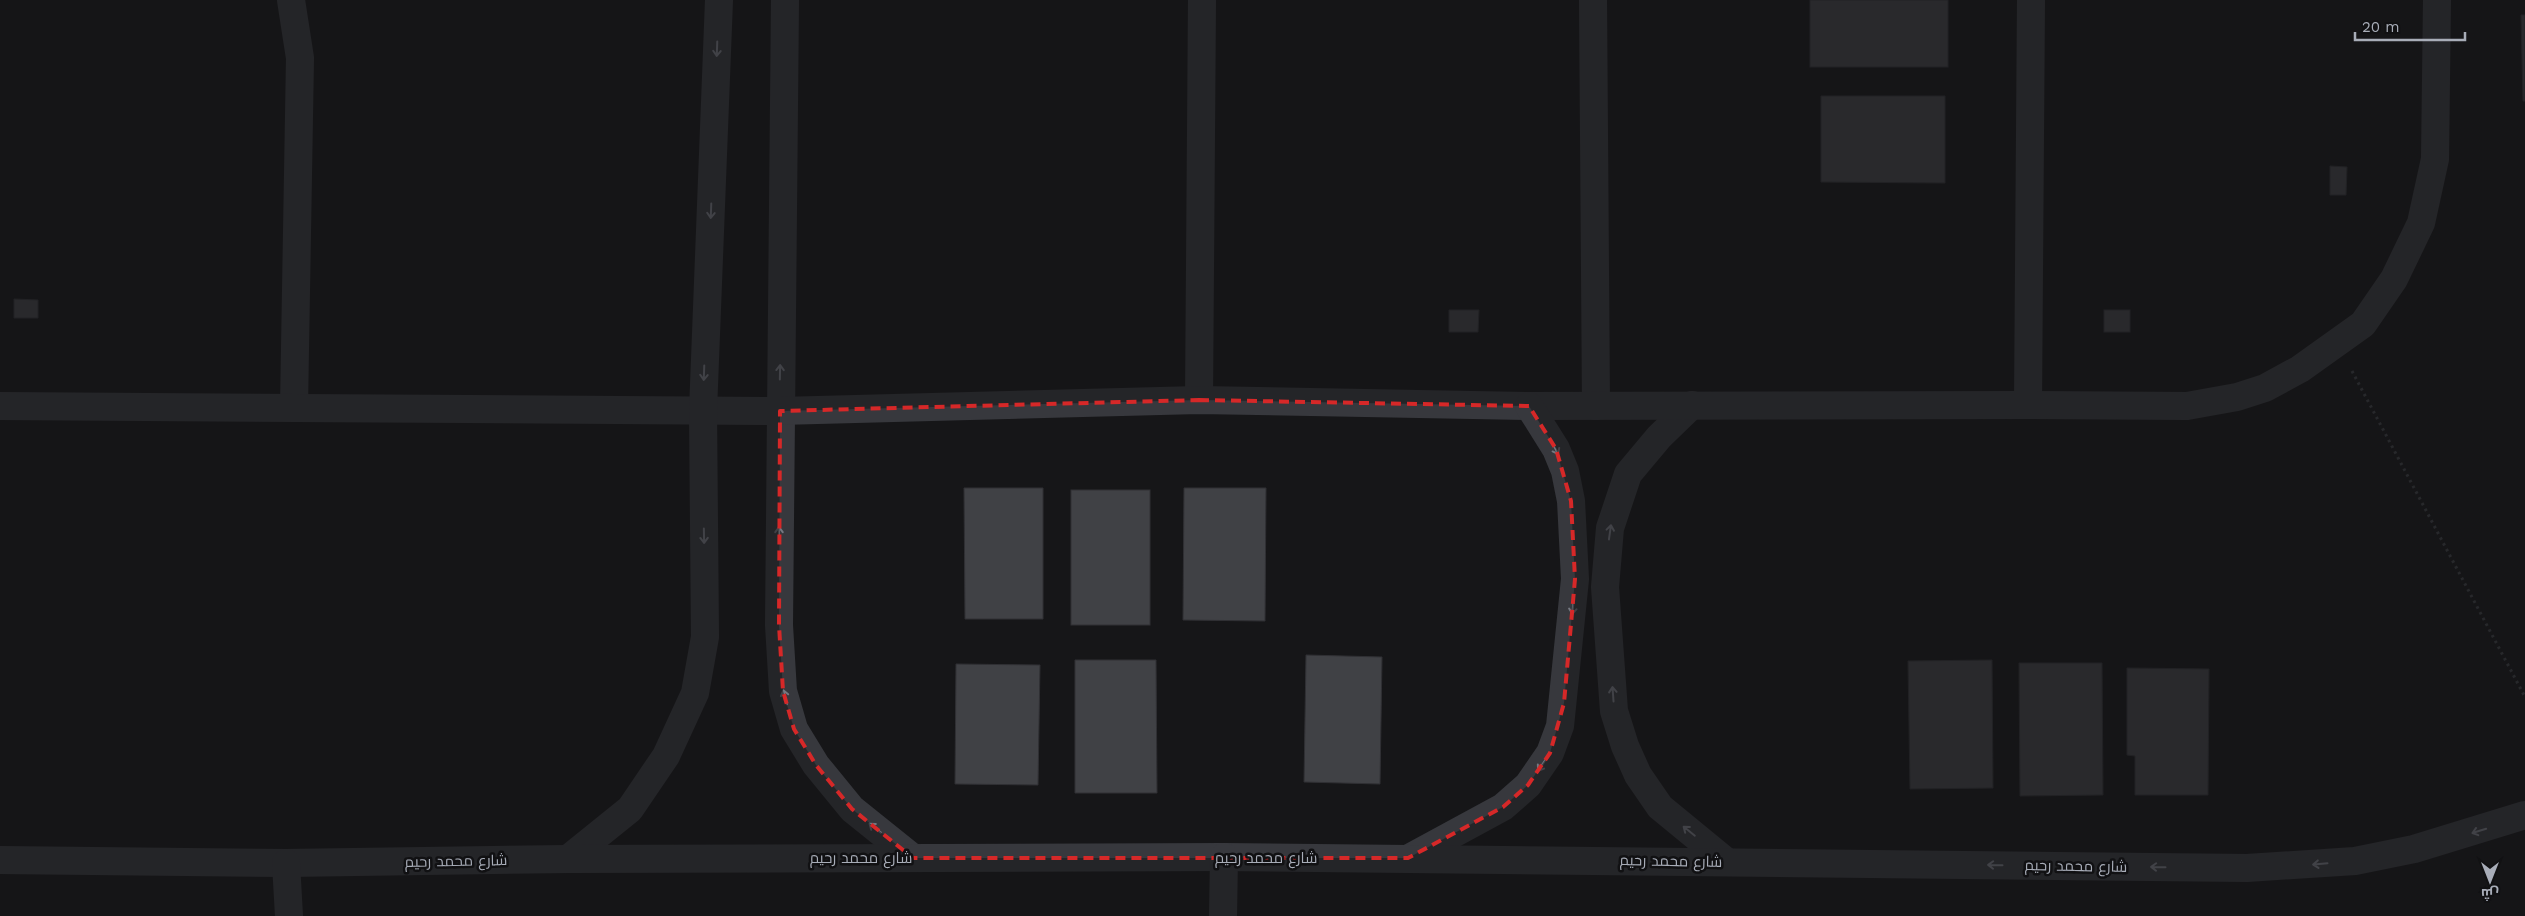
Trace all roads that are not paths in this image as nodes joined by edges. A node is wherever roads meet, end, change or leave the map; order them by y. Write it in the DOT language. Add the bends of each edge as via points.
graph roads {
  1 [pos="292,0"];
  2 [pos="719,0"];
  3 [pos="785,0"];
  4 [pos="1202,0"];
  5 [pos="1593,0"];
  6 [pos="2031,0"];
  7 [pos="2437,0"];
  8 [pos="1199,400"];
  9 [pos="2028,404"];
  10 [pos="1692,405"];
  11 [pos="0,406"];
  12 [pos="1529,406"];
  13 [pos="1596,406"];
  14 [pos="294,407"];
  15 [pos="703,411"];
  16 [pos="780,411"];
  17 [pos="2525,815"];
  18 [pos="1224,857"];
  19 [pos="913,858"];
  20 [pos="1408,858"];
  21 [pos="0,859"];
  22 [pos="568,859"];
  23 [pos="1727,862"];
  24 [pos="286,863"];
  25 [pos="288,916"];
  26 [pos="1222,916"];
  1 -- 14 [label="street" via="300,58"];
  2 -- 15 [label="street, one-way"];
  16 -- 3 [label="street, one-way"];
  4 -- 8 [label="street"];
  5 -- 13 [label="street"];
  6 -- 9 [label="street"];
  7 -- 9 [label="street" via="2435,159 2421,223 2394,279 2363,324 2300,369 2265,388 2237,397 2187,406"];
  8 -- 12 [label="street"];
  8 -- 16 [label="street"];
  9 -- 10 [label="street"];
  10 -- 13 [label="street"];
  23 -- 10 [label="street, one-way" via="1660,807 1638,775 1614,711 1606,587 1610,528 1628,474"];
  11 -- 14 [label="street"];
  12 -- 13 [label="street"];
  12 -- 20 [label="street, one-way" via="1556,449 1565,471 1571,501 1575,579 1560,726 1550,753 1528,785 1503,807"];
  14 -- 15 [label="street"];
  15 -- 16 [label="street"];
  15 -- 22 [label="street, one-way" via="705,637 694,693 666,756 630,809"];
  19 -- 16 [label="street, one-way" via="852,809 816,765 794,729 783,691 779,625"];
  17 -- 23 [label="street, شارع محمد رحيم, one-way" via="2414,849 2354,862 2296,866"];
  18 -- 19 [label="street, شارع محمد رحيم"];
  18 -- 20 [label="street, شارع محمد رحيم"];
  18 -- 26 [label="street"];
  19 -- 22 [label="street, شارع محمد رحيم"];
  20 -- 23 [label="street, شارع محمد رحيم"];
  21 -- 24 [label="street, شارع محمد رحيم"];
  22 -- 24 [label="street, شارع محمد رحيم"];
  24 -- 25 [label="street"];
}
